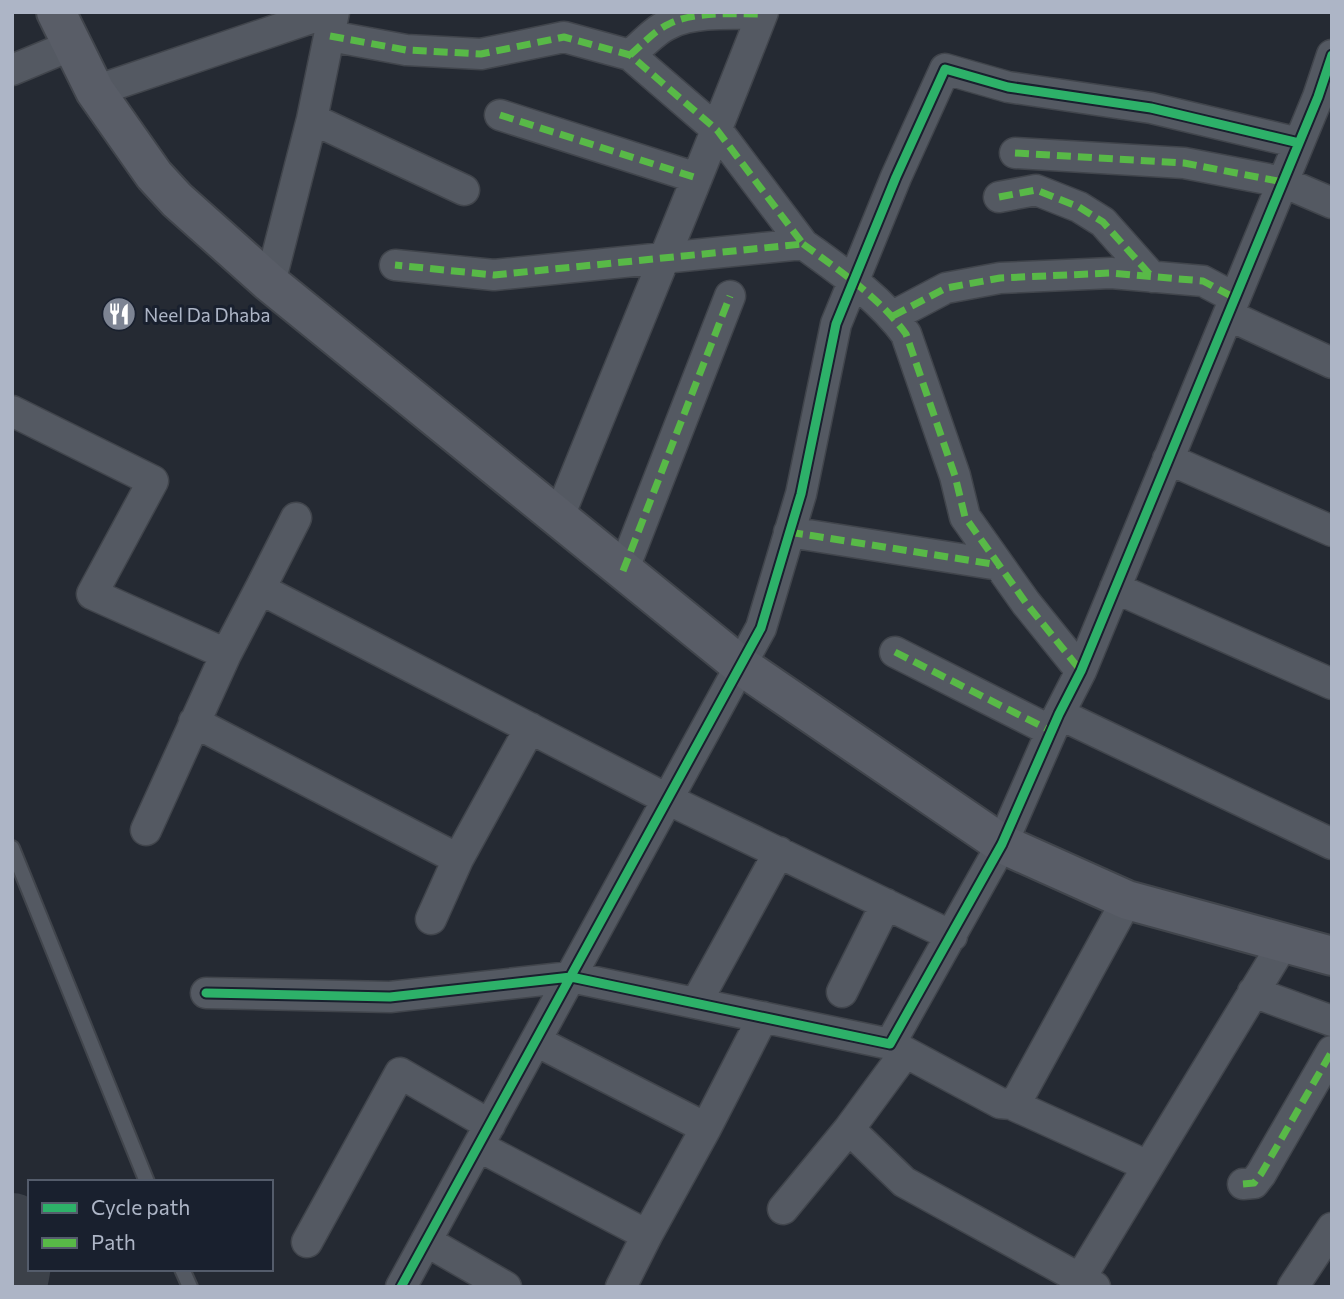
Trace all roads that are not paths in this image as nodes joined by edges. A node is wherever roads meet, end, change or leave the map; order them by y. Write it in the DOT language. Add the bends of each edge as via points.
graph roads {
  1 [pos="762,13"];
  2 [pos="331,20"];
  3 [pos="64,29"];
  4 [pos="631,55"];
  5 [pos="1331,62"];
  6 [pos="12,70"];
  7 [pos="95,91"];
  8 [pos="500,115"];
  9 [pos="312,119"];
  10 [pos="717,130"];
  11 [pos="1299,144"];
  12 [pos="1015,153"];
  13 [pos="697,178"];
  14 [pos="1283,183"];
  15 [pos="464,190"];
  16 [pos="999,197"];
  17 [pos="1332,203"];
  18 [pos="803,244"];
  19 [pos="662,260"];
  20 [pos="395,265"];
  21 [pos="1152,277"];
  22 [pos="853,282"];
  23 [pos="270,283"];
  24 [pos="730,296"];
  25 [pos="1232,306"];
  26 [pos="893,316"];
  27 [pos="1332,363"];
  28 [pos="12,411"];
  29 [pos="1168,459"];
  30 [pos="296,518"];
  31 [pos="558,519"];
  32 [pos="1332,531"];
  33 [pos="789,532"];
  34 [pos="999,565"];
  35 [pos="623,571"];
  36 [pos="260,589"];
  37 [pos="1115,589"];
  38 [pos="895,652"];
  39 [pos="226,654"];
  40 [pos="740,665"];
  41 [pos="1081,671"];
  42 [pos="1332,684"];
  43 [pos="194,722"];
  44 [pos="1055,722"];
  45 [pos="530,728"];
  46 [pos="669,800"];
  47 [pos="146,830"];
  48 [pos="1002,844"];
  49 [pos="1332,844"];
  50 [pos="12,848"];
  51 [pos="779,852"];
  52 [pos="458,859"];
  53 [pos="1127,900"];
  54 [pos="886,904"];
  55 [pos="431,919"];
  56 [pos="952,936"];
  57 [pos="1283,944"];
  58 [pos="1332,956"];
  59 [pos="571,977"];
  60 [pos="842,992"];
  61 [pos="1253,992"];
  62 [pos="206,993"];
  63 [pos="696,1003"];
  64 [pos="763,1017"];
  65 [pos="1332,1021"];
  66 [pos="536,1041"];
  67 [pos="898,1049"];
  68 [pos="1332,1051"];
  69 [pos="1011,1104"];
  70 [pos="706,1128"];
  71 [pos="849,1129"];
  72 [pos="484,1135"];
  73 [pos="1148,1166"];
  74 [pos="146,1180"];
  75 [pos="1242,1184"];
  76 [pos="783,1209"];
  77 [pos="1332,1228"];
  78 [pos="647,1235"];
  79 [pos="426,1241"];
  80 [pos="307,1242"];
  81 [pos="1084,1284"];
  82 [pos="626,1285"];
  83 [pos="401,1287"];
  84 [pos="506,1287"];
  85 [pos="1293,1287"];
  1 -- 4 [label="street" via="678,20"];
  1 -- 10 [label="street"];
  2 -- 4 [label="street" via="406,50 481,54 564,37"];
  2 -- 7 [label="street"];
  2 -- 9 [label="street"];
  3 -- 6 [label="street"];
  3 -- 7 [label="street"];
  4 -- 10 [label="street"];
  5 -- 11 [label="street"];
  7 -- 23 [label="street" via="154,175"];
  8 -- 13 [label="street"];
  9 -- 15 [label="street"];
  9 -- 23 [label="street"];
  10 -- 13 [label="street"];
  10 -- 18 [label="street"];
  11 -- 14 [label="street"];
  11 -- 22 [label="street" via="1151,108 1008,88 945,69"];
  12 -- 14 [label="street" via="1184,163"];
  13 -- 19 [label="street"];
  14 -- 17 [label="street"];
  14 -- 25 [label="street"];
  16 -- 21 [label="street" via="1036,190 1079,207 1103,222"];
  18 -- 19 [label="street"];
  18 -- 22 [label="street"];
  19 -- 20 [label="street" via="494,275"];
  19 -- 31 [label="street"];
  21 -- 25 [label="street" via="1203,281"];
  21 -- 26 [label="street" via="1111,273 1000,278 946,288"];
  22 -- 26 [label="street"];
  22 -- 33 [label="street" via="836,324"];
  23 -- 31 [label="street"];
  24 -- 35 [label="street"];
  25 -- 27 [label="street"];
  25 -- 29 [label="street"];
  26 -- 34 [label="street" via="906,334 965,517"];
  28 -- 39 [label="street" via="153,481 92,594"];
  29 -- 32 [label="street"];
  29 -- 37 [label="street"];
  30 -- 36 [label="street"];
  31 -- 35 [label="street"];
  33 -- 34 [label="street"];
  33 -- 40 [label="street" via="761,628"];
  34 -- 41 [label="street"];
  35 -- 40 [label="street"];
  36 -- 39 [label="street"];
  36 -- 45 [label="street"];
  37 -- 41 [label="street"];
  37 -- 42 [label="street"];
  38 -- 44 [label="street"];
  39 -- 43 [label="street"];
  40 -- 46 [label="street"];
  40 -- 48 [label="street"];
  41 -- 44 [label="street"];
  43 -- 47 [label="street"];
  43 -- 52 [label="street"];
  44 -- 48 [label="street"];
  44 -- 49 [label="street"];
  45 -- 46 [label="street"];
  45 -- 52 [label="street"];
  46 -- 51 [label="street"];
  46 -- 59 [label="street"];
  48 -- 53 [label="street"];
  48 -- 56 [label="street"];
  50 -- 74 [label="lane"];
  51 -- 54 [label="street"];
  51 -- 63 [label="street"];
  52 -- 55 [label="street"];
  53 -- 57 [label="street"];
  53 -- 69 [label="street"];
  54 -- 56 [label="street"];
  54 -- 60 [label="street"];
  56 -- 67 [label="street"];
  57 -- 58 [label="street"];
  57 -- 61 [label="street"];
  59 -- 62 [label="street" via="390,997"];
  59 -- 63 [label="street"];
  59 -- 66 [label="street"];
  61 -- 65 [label="street"];
  61 -- 73 [label="street"];
  63 -- 64 [label="street"];
  64 -- 67 [label="street"];
  64 -- 70 [label="street"];
  66 -- 70 [label="street"];
  66 -- 72 [label="street"];
  67 -- 69 [label="street" via="1000,1103"];
  67 -- 71 [label="street"];
  68 -- 75 [label="street" via="1261,1174 1254,1183"];
  69 -- 73 [label="street"];
  70 -- 78 [label="street"];
  71 -- 76 [label="street"];
  71 -- 81 [label="street" via="904,1182"];
  72 -- 78 [label="street"];
  72 -- 79 [label="street"];
  72 -- 80 [label="street" via="400,1073"];
  73 -- 81 [label="street"];
  77 -- 85 [label="street"];
  78 -- 82 [label="street"];
  79 -- 83 [label="street"];
  79 -- 84 [label="street"];
}
